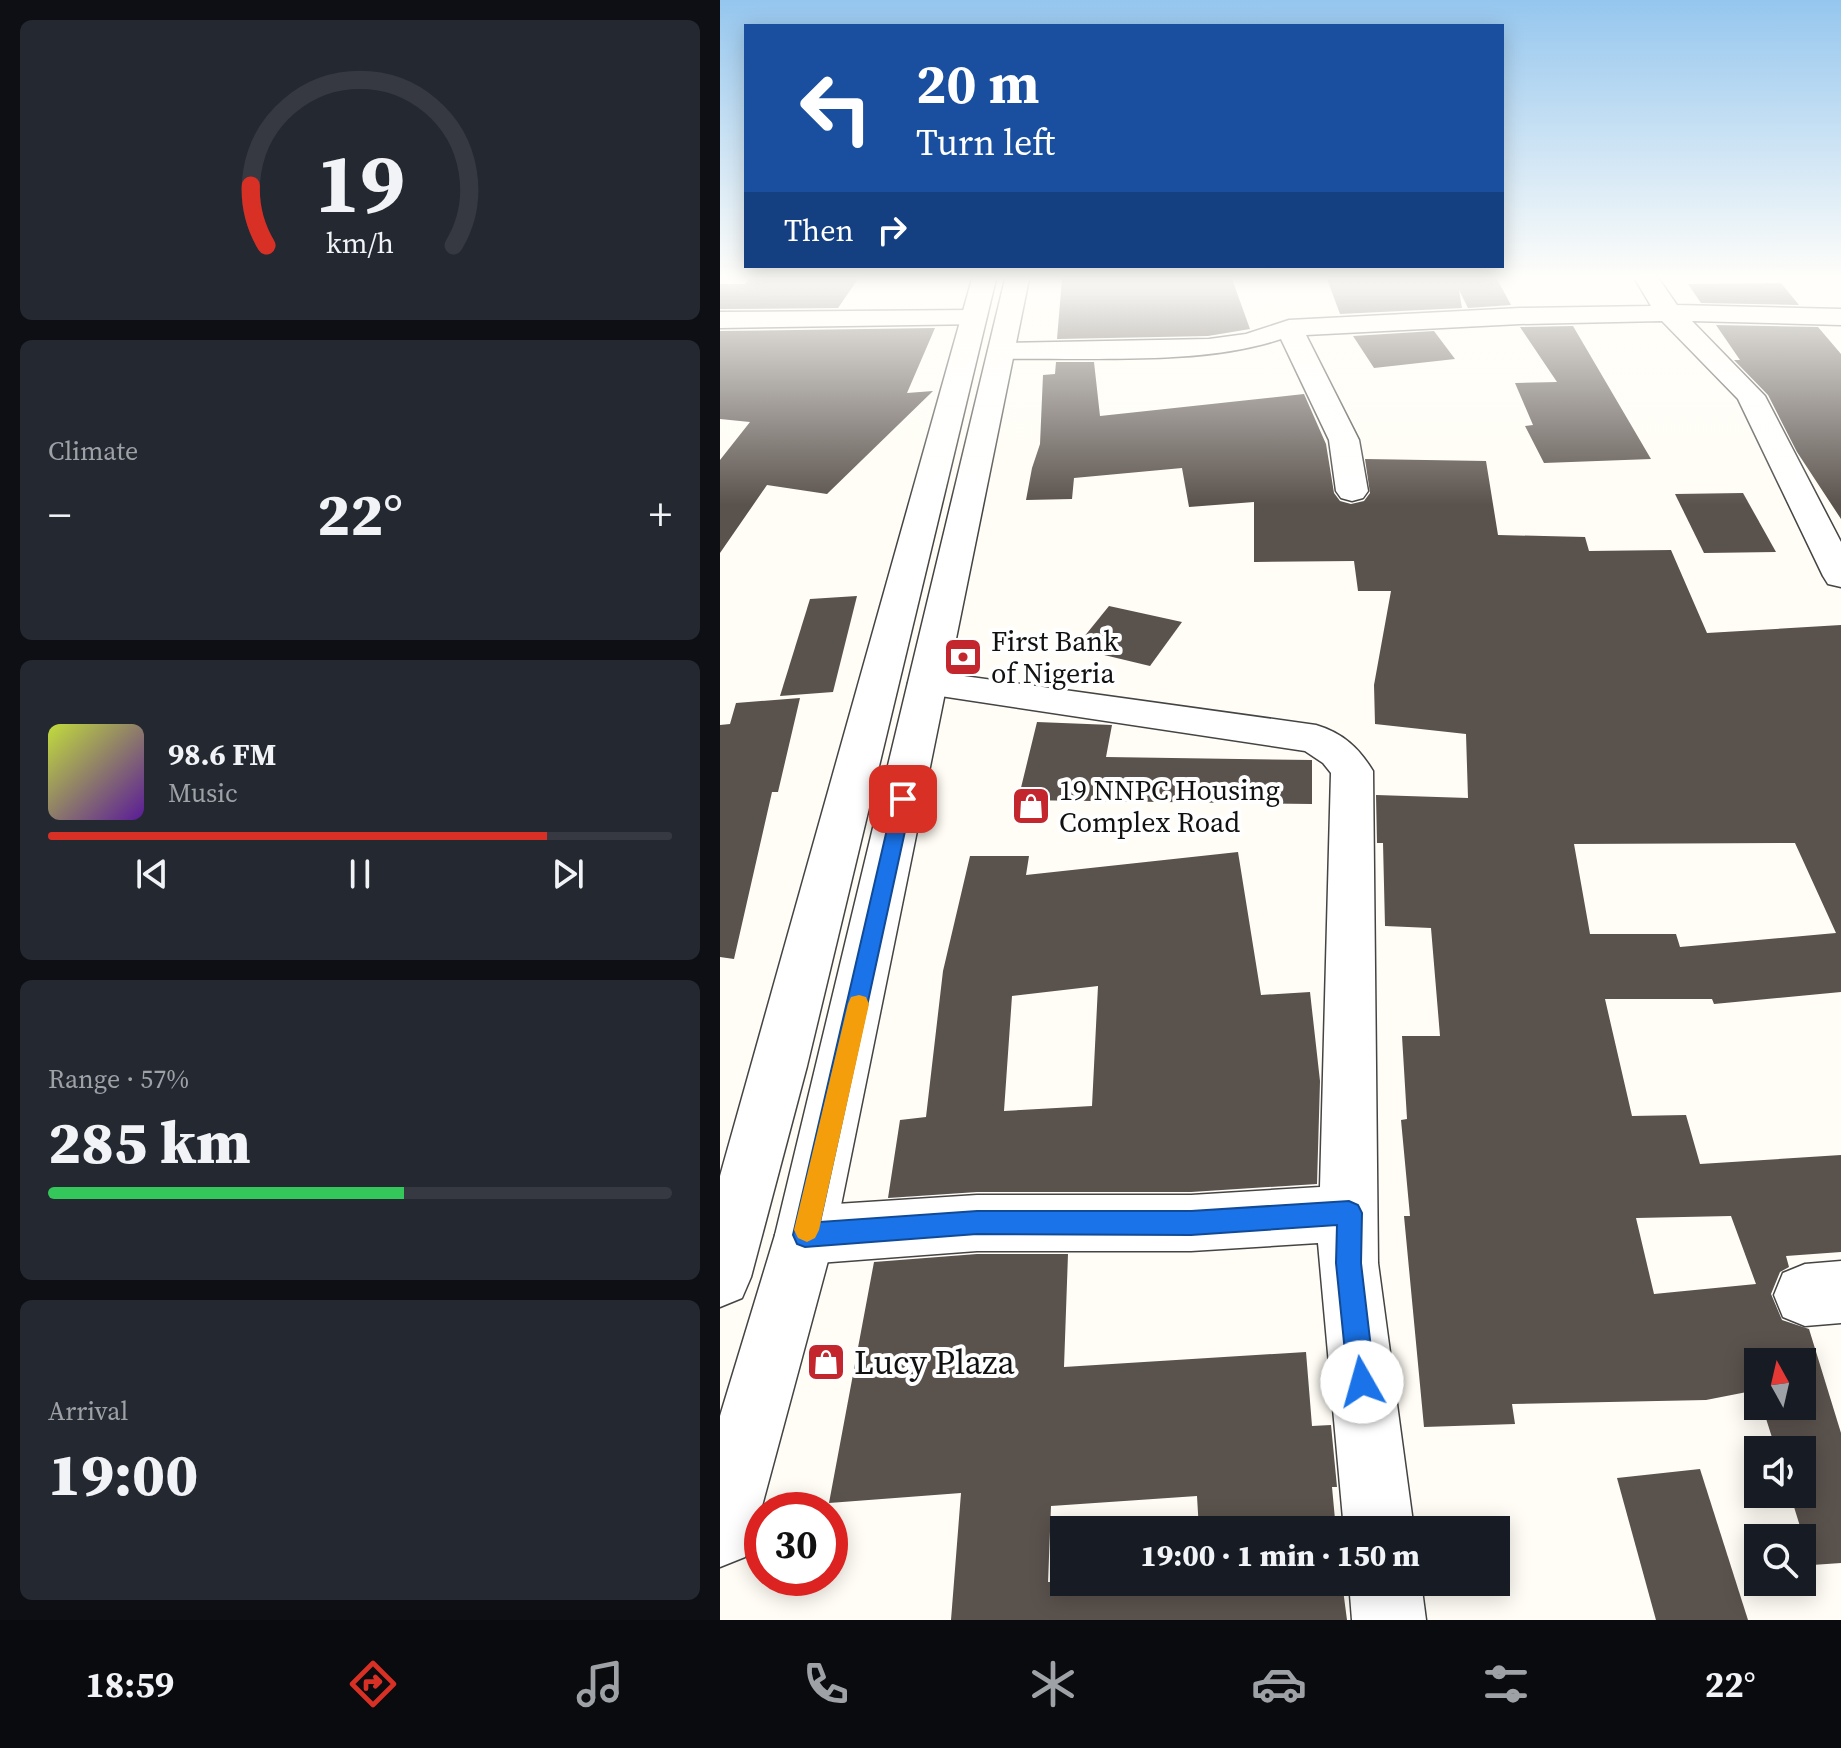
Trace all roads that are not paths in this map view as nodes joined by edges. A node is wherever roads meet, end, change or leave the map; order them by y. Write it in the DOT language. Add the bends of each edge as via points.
graph roads {
  1 [pos="975,355"];
  2 [pos="980,355"];
  3 [pos="1302,355"];
  4 [pos="1710,355"];
  5 [pos="1352,491"];
  6 [pos="1841,576"];
  7 [pos="928,683"];
  8 [pos="1349,1213"];
  9 [pos="805,1235"];
  10 [pos="720,1277"];
  11 [pos="1377,1516"];
  12 [pos="720,1532"];
  13 [pos="1386,1596"];
  14 [pos="1389,1620"];
  1 -- 10 [label="street"];
  2 -- 7 [label="street"];
  3 -- 5 [label="street" via="1344,440"];
  4 -- 6 [label="street" via="1751,396"];
  7 -- 8 [label="street" via="1316,739 1338,753 1352,771"];
  7 -- 9 [label="street"];
  8 -- 9 [label="street" via="1191,1223 977,1223"];
  8 -- 11 [label="street" via="1348,1263"];
  9 -- 12 [label="street"];
  13 -- 14 [label="street"];
}
